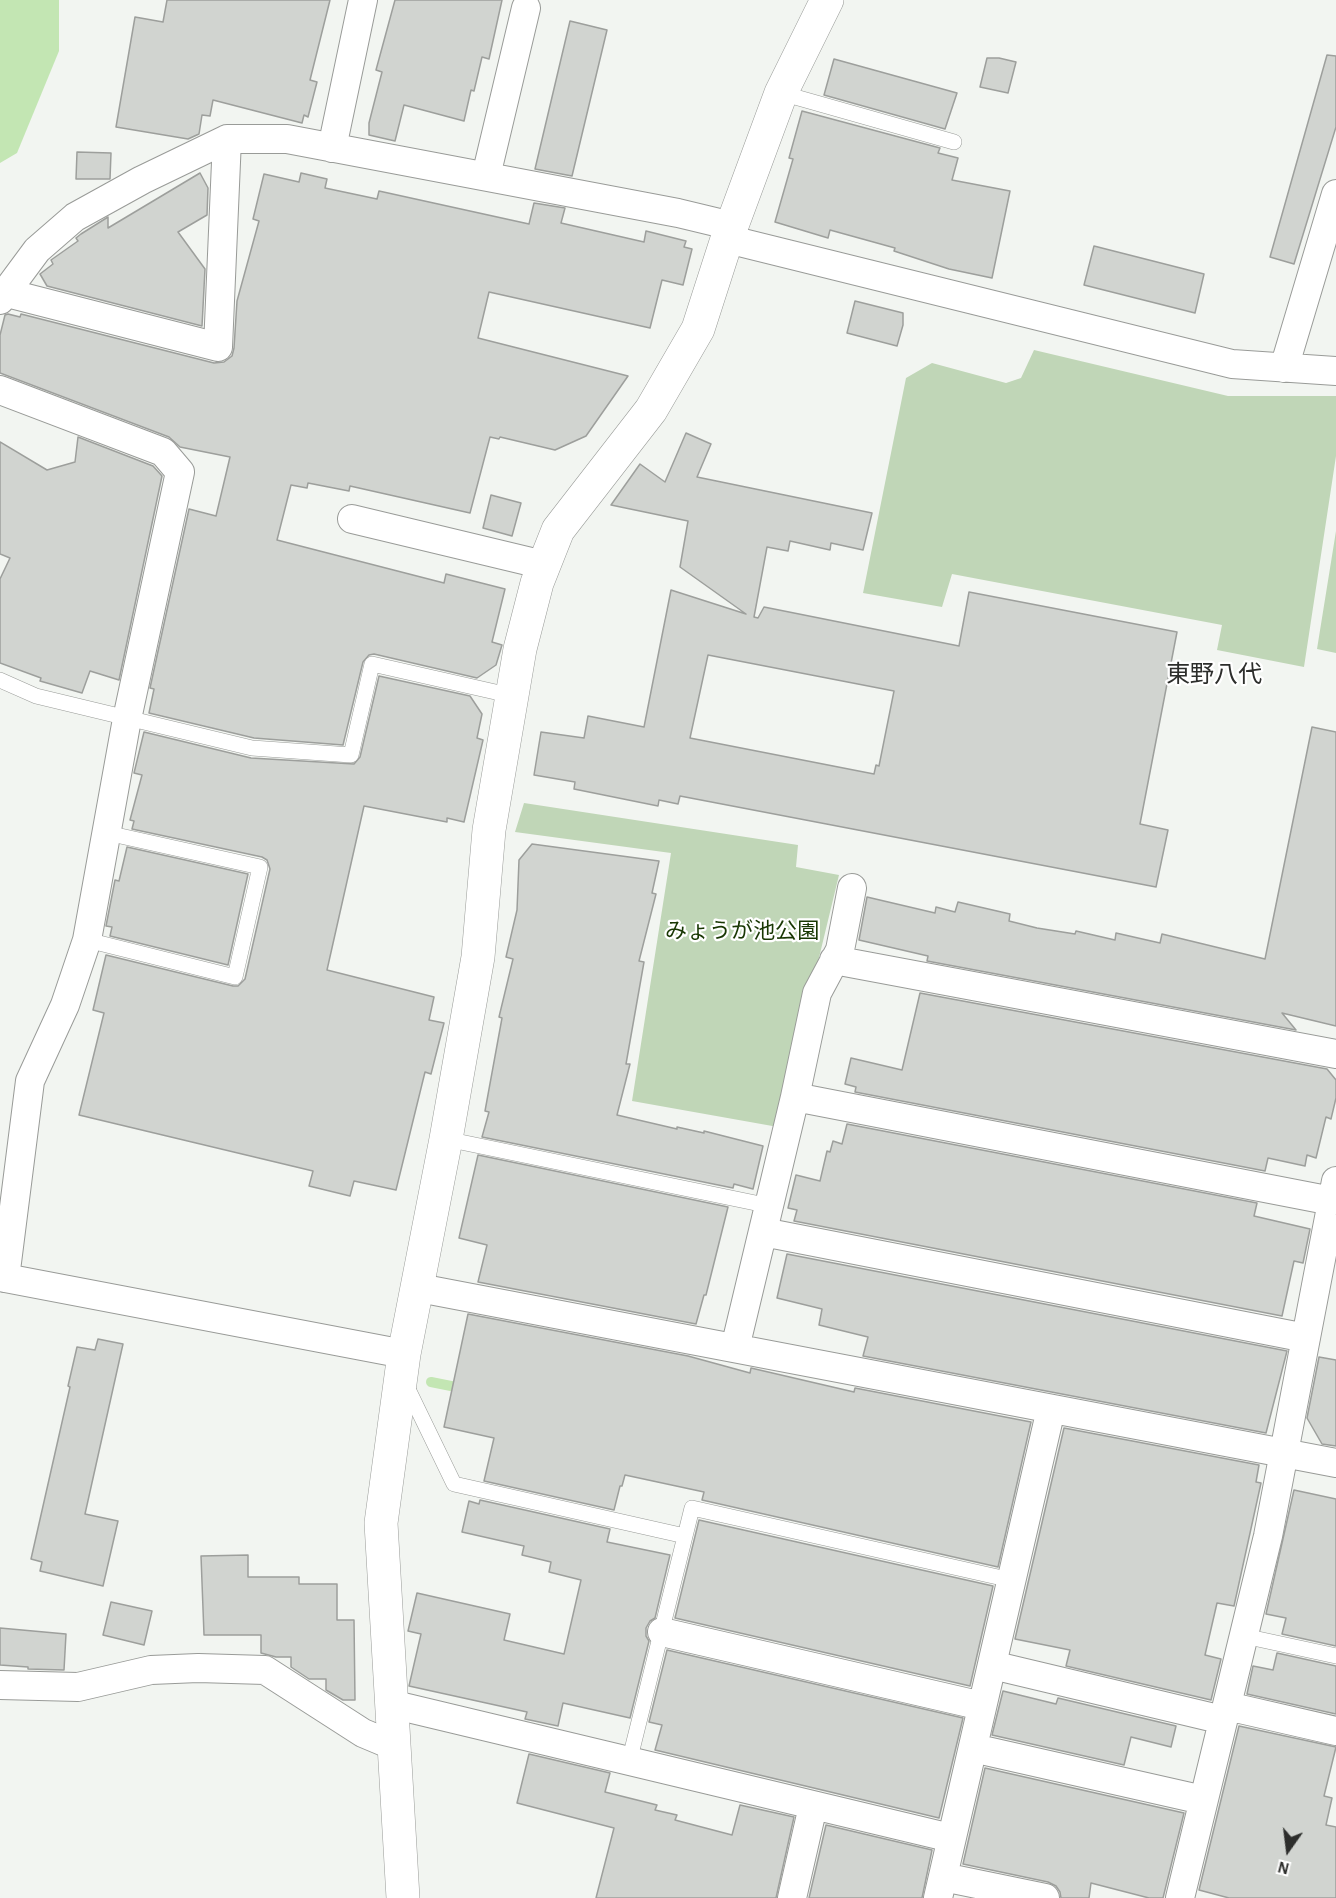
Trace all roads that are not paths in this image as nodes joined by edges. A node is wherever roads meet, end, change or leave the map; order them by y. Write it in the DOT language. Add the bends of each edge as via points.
graph roads {
  1 [pos="363,0"];
  2 [pos="827,0"];
  3 [pos="526,8"];
  4 [pos="782,93"];
  5 [pos="227,140"];
  6 [pos="954,142"];
  7 [pos="332,148"];
  8 [pos="486,176"];
  9 [pos="1336,194"];
  10 [pos="729,232"];
  11 [pos="3,297"];
  12 [pos="1284,368"];
  13 [pos="1336,371"];
  14 [pos="0,390"];
  15 [pos="352,519"];
  16 [pos="544,565"];
  17 [pos="0,681"];
  18 [pos="513,696"];
  19 [pos="127,719"];
  20 [pos="107,832"];
  21 [pos="852,888"];
  22 [pos="87,940"];
  23 [pos="834,960"];
  24 [pos="1336,1053"];
  25 [pos="795,1097"];
  26 [pos="446,1139"];
  27 [pos="1334,1191"];
  28 [pos="767,1219"];
  29 [pos="1328,1270"];
  30 [pos="3,1277"];
  31 [pos="418,1288"];
  32 [pos="1306,1338"];
  33 [pos="735,1348"];
  34 [pos="403,1364"];
  35 [pos="1051,1409"];
  36 [pos="1284,1454"];
  37 [pos="1336,1463"];
  38 [pos="685,1536"];
  39 [pos="1011,1580"];
  40 [pos="662,1632"];
  41 [pos="1244,1636"];
  42 [pos="1336,1656"];
  43 [pos="992,1665"];
  44 [pos="0,1685"];
  45 [pos="391,1704"];
  46 [pos="982,1706"];
  47 [pos="1225,1713"];
  48 [pos="1336,1731"];
  49 [pos="394,1746"];
  50 [pos="973,1748"];
  51 [pos="629,1762"];
  52 [pos="1203,1800"];
  53 [pos="813,1806"];
  54 [pos="951,1838"];
  55 [pos="940,1887"];
  56 [pos="403,1898"];
  57 [pos="792,1898"];
  58 [pos="1046,1898"];
  59 [pos="1180,1898"];
  1 -- 7 [label="street"];
  2 -- 4 [label="street"];
  3 -- 8 [label="street"];
  4 -- 6 [label="lane"];
  4 -- 10 [label="street"];
  5 -- 7 [label="street" via="287,139"];
  5 -- 11 [label="street" via="75,217 37,250"];
  5 -- 11 [label="street" via="218,346"];
  7 -- 8 [label="street"];
  8 -- 10 [label="street" via="678,213"];
  9 -- 12 [label="street"];
  10 -- 12 [label="street" via="1232,364"];
  10 -- 16 [label="street" via="698,329 651,410 558,530"];
  12 -- 13 [label="street"];
  14 -- 19 [label="street" via="163,452 180,472"];
  15 -- 16 [label="street"];
  16 -- 18 [label="street" via="520,649"];
  17 -- 19 [label="lane" via="36,696"];
  18 -- 19 [label="lane" via="372,664 351,755 252,748"];
  18 -- 26 [label="street" via="489,830 478,957"];
  19 -- 20 [label="street"];
  20 -- 22 [label="street"];
  20 -- 22 [label="lane" via="260,867 235,977"];
  21 -- 23 [label="street" via="840,950"];
  22 -- 30 [label="street" via="65,1005 30,1081"];
  23 -- 24 [label="street"];
  23 -- 25 [label="street" via="817,993"];
  25 -- 27 [label="street"];
  25 -- 28 [label="street"];
  26 -- 28 [label="lane"];
  26 -- 31 [label="street"];
  27 -- 29 [label="street"];
  28 -- 32 [label="street"];
  28 -- 33 [label="street"];
  29 -- 32 [label="street"];
  30 -- 34 [label="street"];
  31 -- 33 [label="street"];
  31 -- 34 [label="street"];
  32 -- 36 [label="street"];
  33 -- 35 [label="street"];
  34 -- 38 [label="lane" via="454,1484"];
  34 -- 45 [label="street" via="381,1523"];
  35 -- 36 [label="street"];
  35 -- 39 [label="street"];
  36 -- 37 [label="street"];
  36 -- 41 [label="street"];
  38 -- 39 [label="lane" via="692,1508"];
  38 -- 40 [label="lane"];
  39 -- 43 [label="street"];
  40 -- 46 [label="street"];
  40 -- 51 [label="lane"];
  41 -- 42 [label="lane"];
  41 -- 47 [label="street"];
  43 -- 46 [label="street"];
  43 -- 47 [label="street"];
  44 -- 49 [label="street" via="78,1687 151,1670 265,1670 363,1733"];
  45 -- 49 [label="street"];
  45 -- 51 [label="street"];
  46 -- 50 [label="street"];
  47 -- 48 [label="street"];
  47 -- 52 [label="street"];
  49 -- 56 [label="street"];
  50 -- 52 [label="street"];
  50 -- 54 [label="street"];
  51 -- 53 [label="street"];
  52 -- 59 [label="street"];
  53 -- 54 [label="street"];
  53 -- 57 [label="street"];
  54 -- 55 [label="street"];
  55 -- 58 [label="street"];
}
